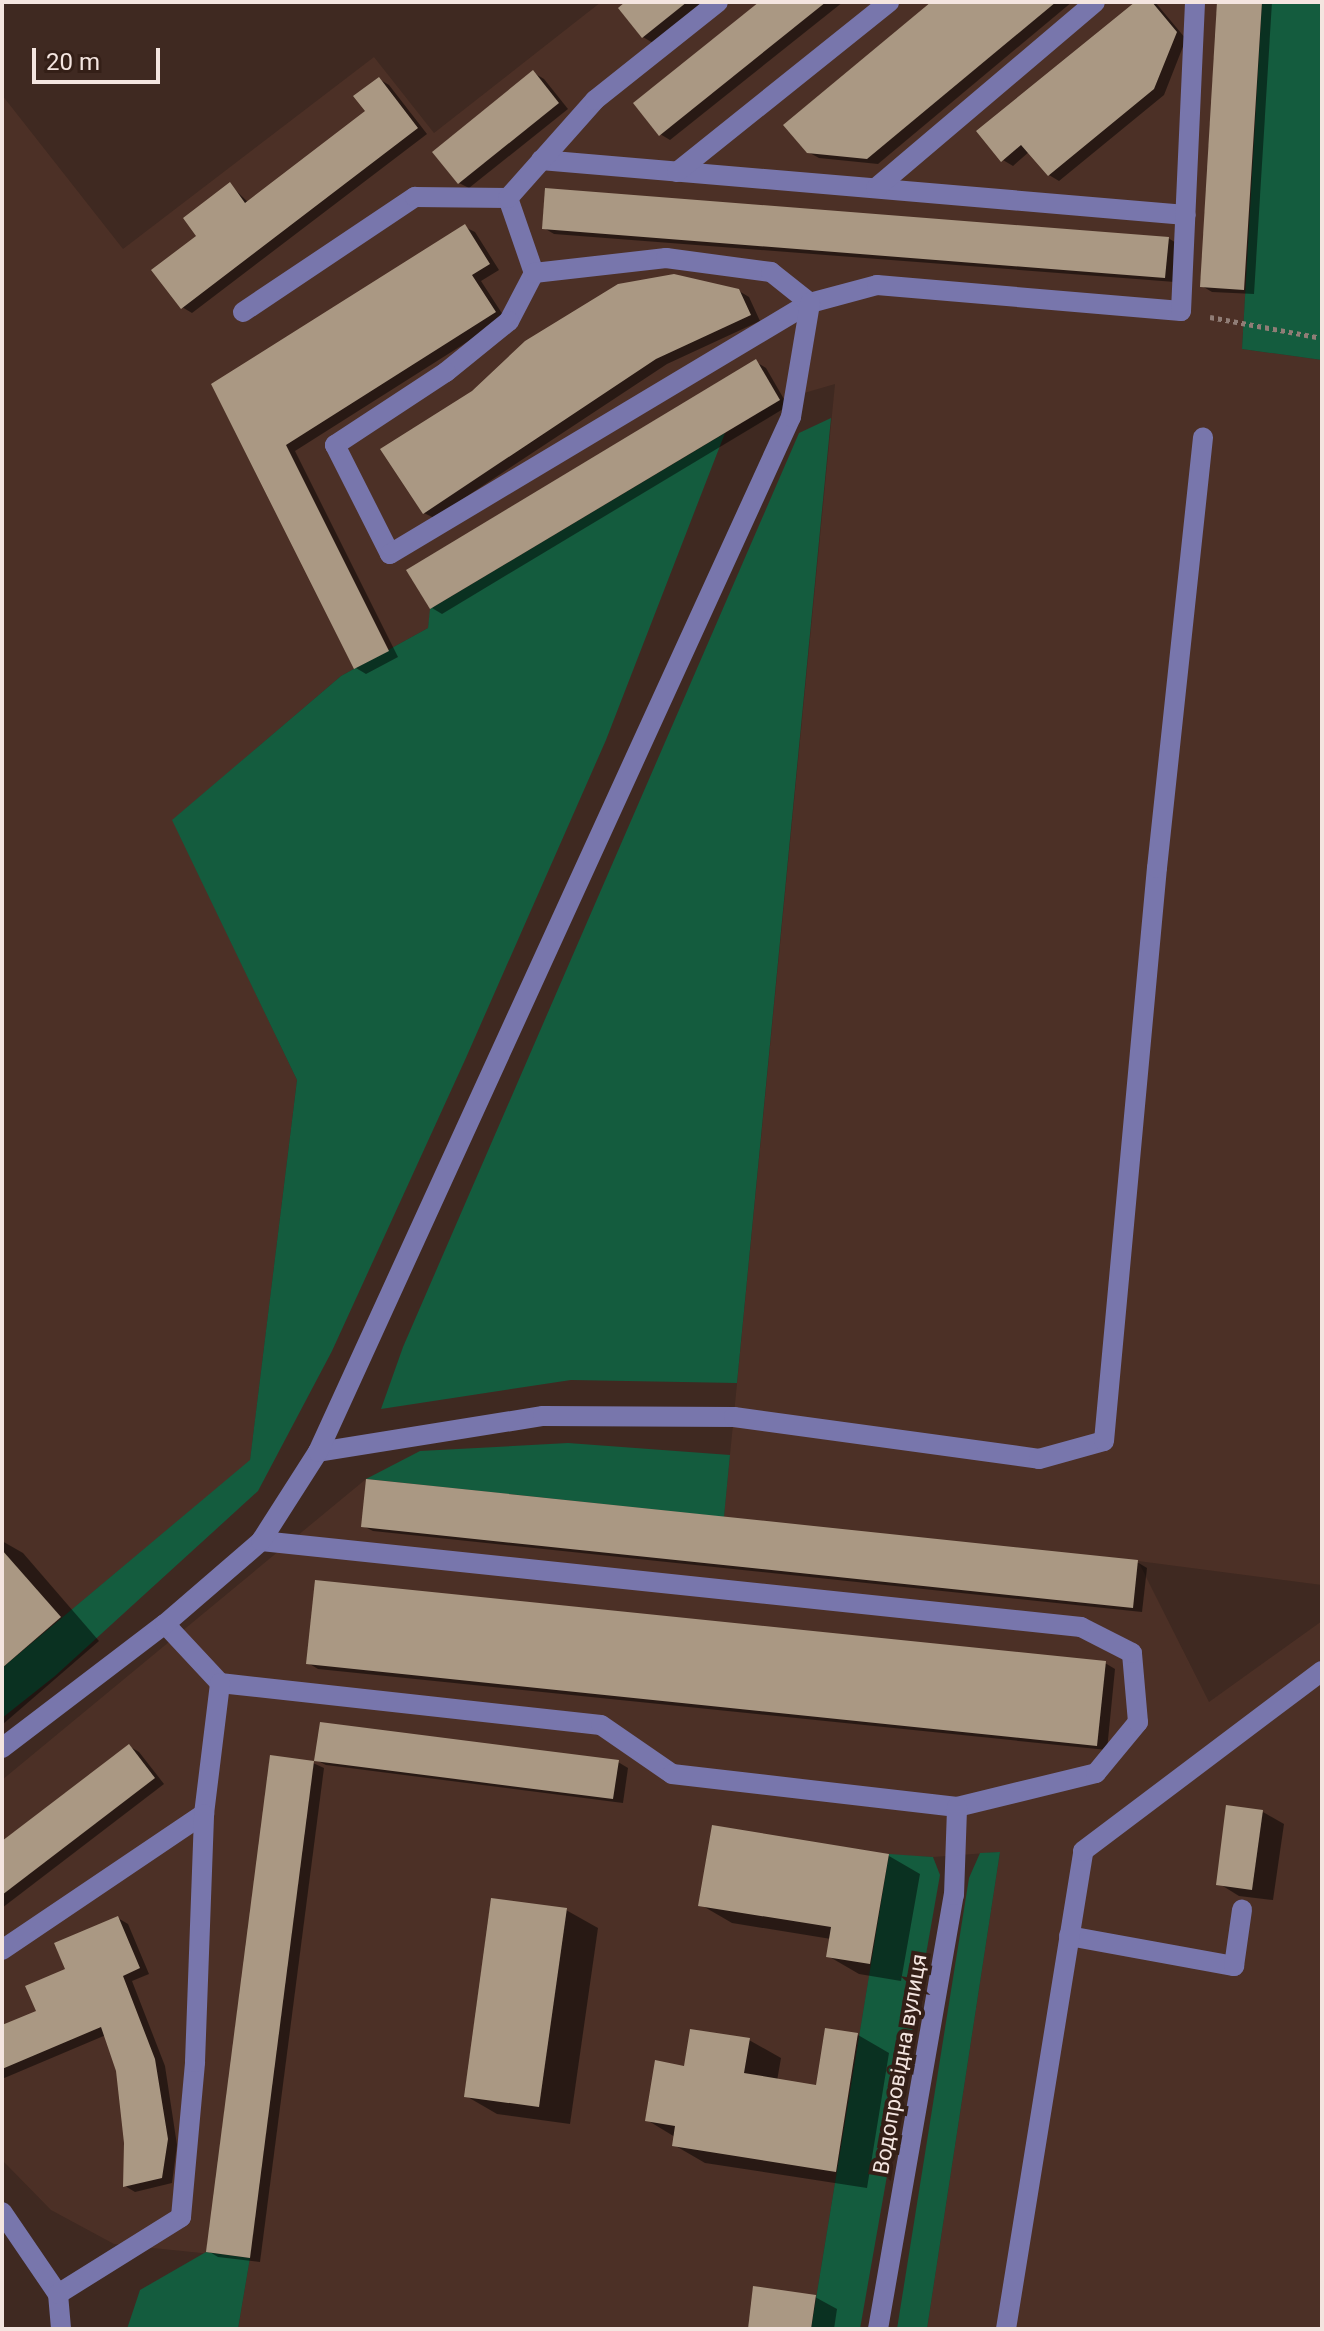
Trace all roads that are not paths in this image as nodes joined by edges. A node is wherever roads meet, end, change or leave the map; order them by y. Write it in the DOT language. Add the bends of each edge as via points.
graph roads {
  1 [pos="718,2"];
  2 [pos="889,2"];
  3 [pos="1095,2"];
  4 [pos="1195,2"];
  5 [pos="541,160"];
  6 [pos="677,172"];
  7 [pos="876,188"];
  8 [pos="508,198"];
  9 [pos="1186,215"];
  10 [pos="534,273"];
  11 [pos="810,303"];
  12 [pos="243,312"];
  13 [pos="1203,437"];
  14 [pos="318,1452"];
  15 [pos="261,1541"];
  16 [pos="165,1624"];
  17 [pos="1322,1671"];
  18 [pos="220,1683"];
  19 [pos="2,1748"];
  20 [pos="957,1807"];
  21 [pos="204,1814"];
  22 [pos="1242,1910"];
  23 [pos="1069,1936"];
  24 [pos="2,1950"];
  25 [pos="2,2212"];
  26 [pos="58,2294"];
  27 [pos="61,2329"];
  28 [pos="878,2329"];
  29 [pos="1006,2329"];
  1 -- 5 [label="street" via="595,100"];
  2 -- 6 [label="street"];
  3 -- 7 [label="street"];
  4 -- 9 [label="street"];
  5 -- 6 [label="street"];
  5 -- 8 [label="street"];
  6 -- 7 [label="street"];
  7 -- 9 [label="street"];
  8 -- 10 [label="street"];
  8 -- 12 [label="street" via="415,197"];
  9 -- 11 [label="street" via="1181,311 877,285"];
  10 -- 11 [label="street" via="666,258 771,272"];
  10 -- 11 [label="street" via="509,321 446,372 335,445 390,554"];
  11 -- 14 [label="street" via="791,417"];
  13 -- 14 [label="street" via="1104,1441 1039,1459 734,1417 543,1416"];
  14 -- 15 [label="street"];
  15 -- 16 [label="street"];
  15 -- 20 [label="street" via="1081,1627 1132,1653 1138,1722 1096,1773"];
  16 -- 18 [label="street"];
  16 -- 19 [label="street"];
  17 -- 23 [label="street" via="1083,1851"];
  18 -- 20 [label="street" via="601,1725 672,1774"];
  18 -- 21 [label="street"];
  20 -- 28 [label="street, Водопровідна вулиця" via="954,1895"];
  21 -- 24 [label="street"];
  21 -- 26 [label="street" via="195,2062 181,2217"];
  22 -- 23 [label="street" via="1234,1966"];
  23 -- 29 [label="street"];
  25 -- 26 [label="street"];
  26 -- 27 [label="street"];
}
